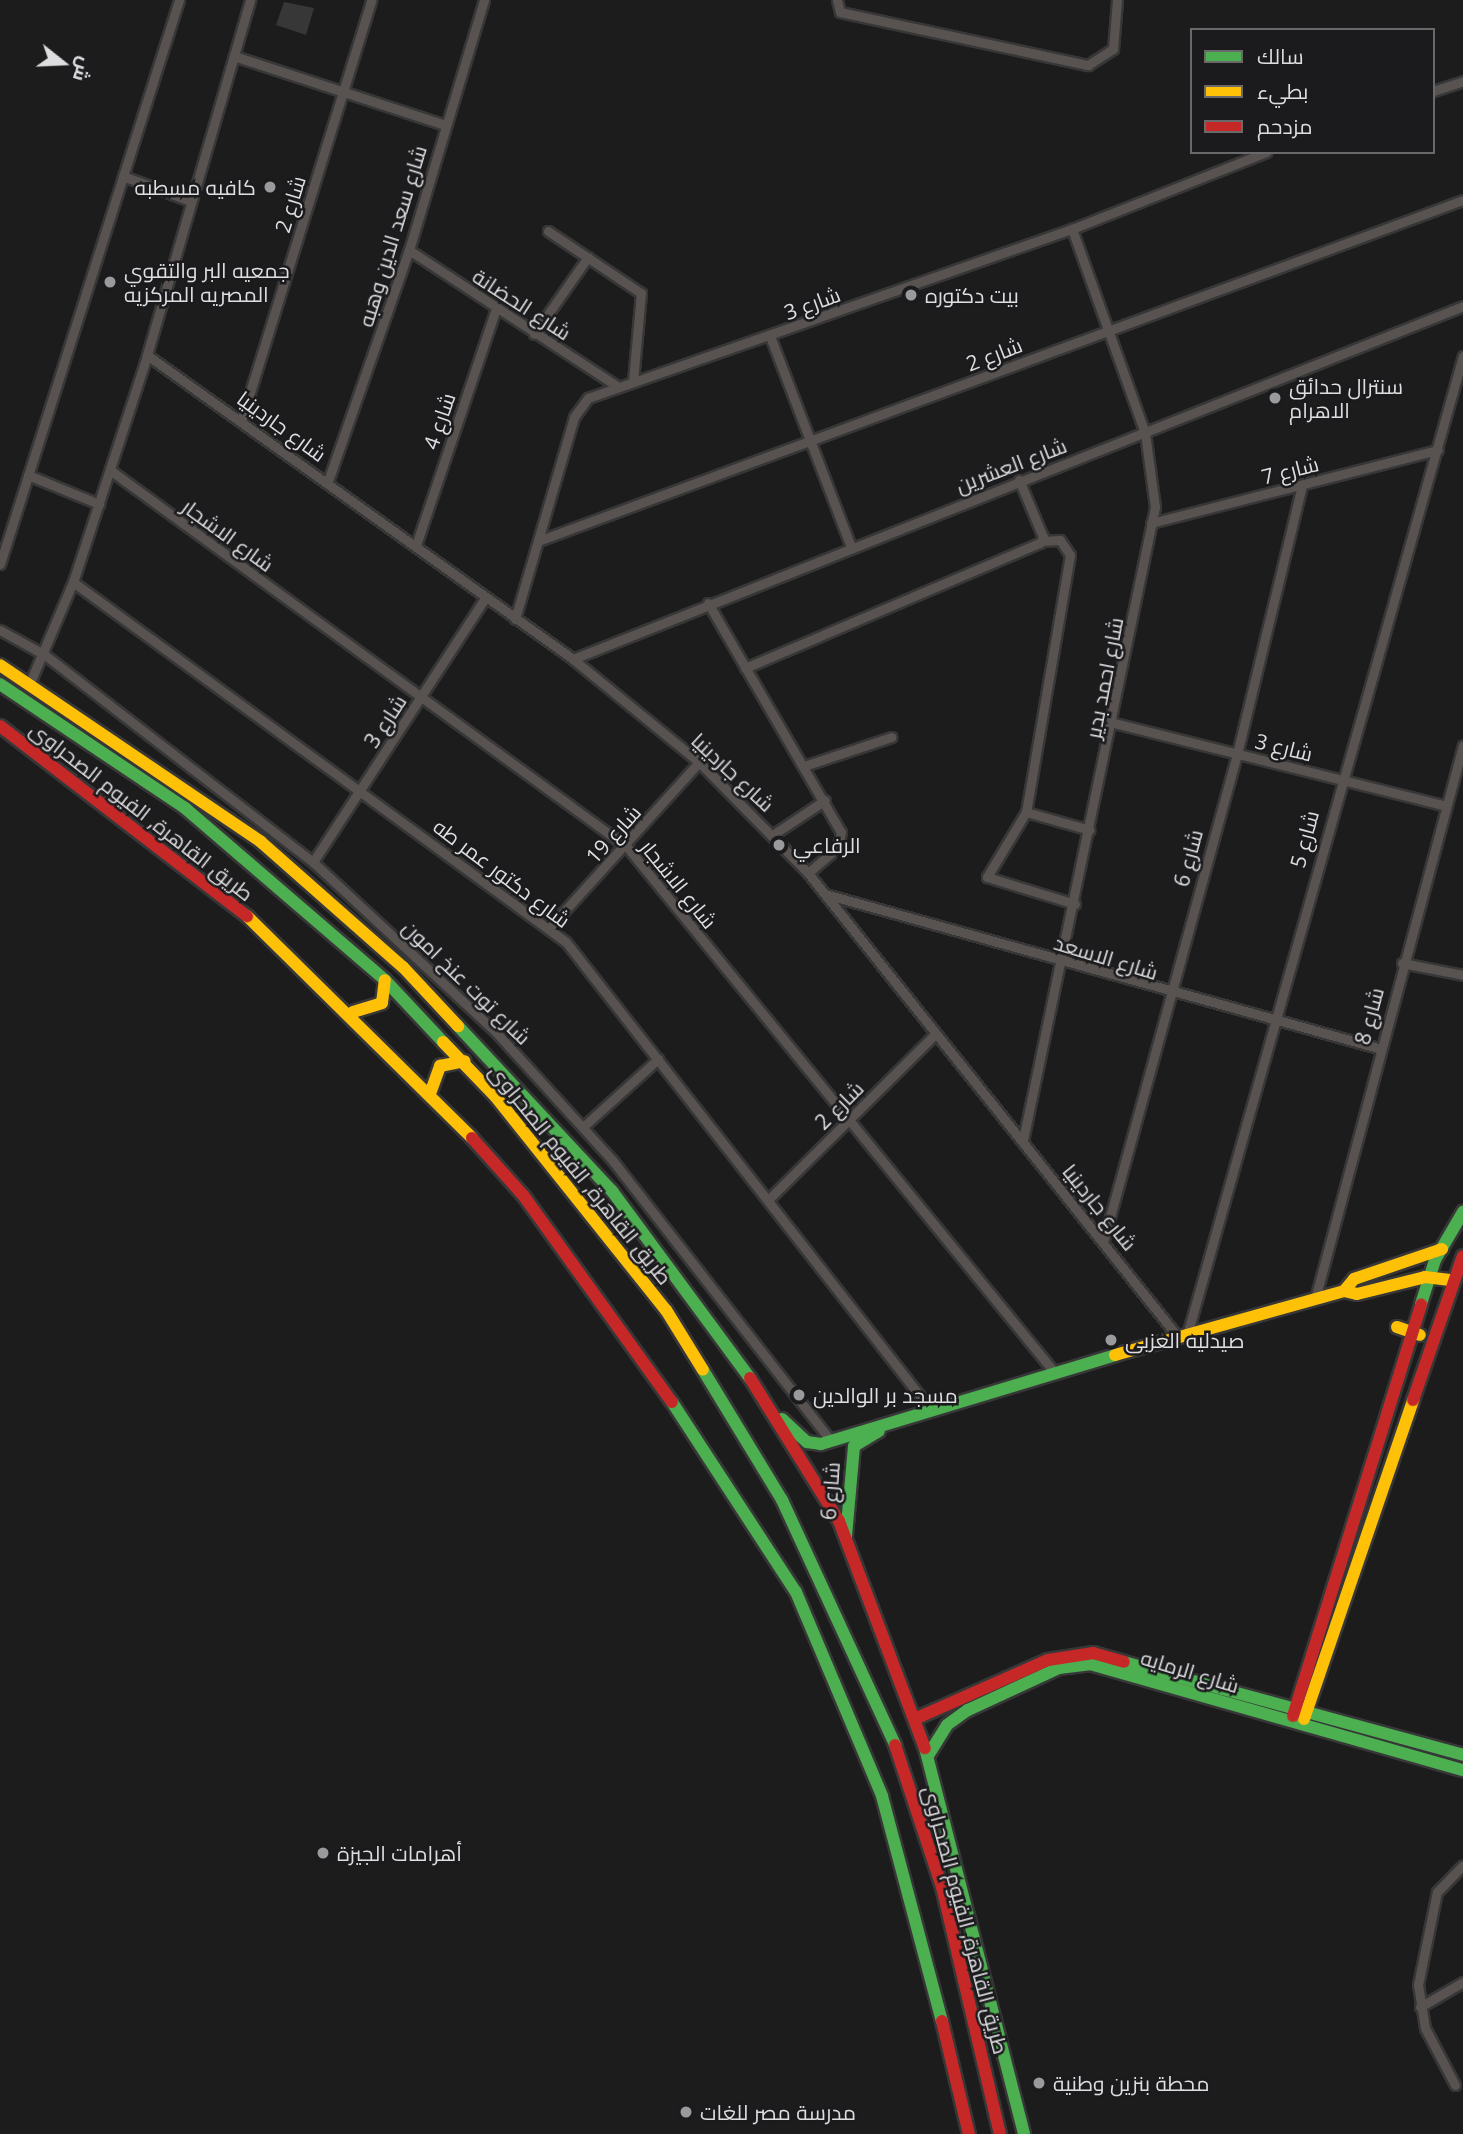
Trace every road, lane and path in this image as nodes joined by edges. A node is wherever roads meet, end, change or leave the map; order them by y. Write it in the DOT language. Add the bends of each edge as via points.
graph roads {
  1 [pos="179,0"];
  2 [pos="250,0"];
  3 [pos="371,0"];
  4 [pos="484,0"];
  5 [pos="837,0"];
  6 [pos="1117,0"];
  7 [pos="234,56"];
  8 [pos="1463,81"];
  9 [pos="1435,90"];
  10 [pos="342,92"];
  11 [pos="445,125"];
  12 [pos="1261,154"];
  13 [pos="122,176"];
  14 [pos="188,200"];
  15 [pos="1463,200"];
  16 [pos="1072,229"];
  17 [pos="548,232"];
  18 [pos="409,250"];
  19 [pos="588,257"];
  20 [pos="1463,306"];
  21 [pos="496,309"];
  22 [pos="1108,328"];
  23 [pos="534,334"];
  24 [pos="770,337"];
  25 [pos="147,355"];
  26 [pos="1463,356"];
  27 [pos="633,381"];
  28 [pos="617,386"];
  29 [pos="242,418"];
  30 [pos="1145,433"];
  31 [pos="812,442"];
  32 [pos="1438,450"];
  33 [pos="110,470"];
  34 [pos="28,475"];
  35 [pos="1019,480"];
  36 [pos="328,481"];
  37 [pos="1302,485"];
  38 [pos="99,504"];
  39 [pos="1151,523"];
  40 [pos="538,541"];
  41 [pos="1042,541"];
  42 [pos="416,545"];
  43 [pos="851,547"];
  44 [pos="0,564"];
  45 [pos="74,582"];
  46 [pos="485,598"];
  47 [pos="708,603"];
  48 [pos="515,619"];
  49 [pos="0,630"];
  50 [pos="45,655"];
  51 [pos="573,659"];
  52 [pos="0,665"];
  53 [pos="745,668"];
  54 [pos="0,684"];
  55 [pos="29,685"];
  56 [pos="422,697"];
  57 [pos="1114,723"];
  58 [pos="0,726"];
  59 [pos="891,737"];
  60 [pos="1463,745"];
  61 [pos="1237,754"];
  62 [pos="699,762"];
  63 [pos="807,765"];
  64 [pos="1339,779"];
  65 [pos="361,791"];
  66 [pos="825,800"];
  67 [pos="1446,806"];
  68 [pos="1026,812"];
  69 [pos="1090,830"];
  70 [pos="774,834"];
  71 [pos="627,847"];
  72 [pos="313,862"];
  73 [pos="808,873"];
  74 [pos="825,894"];
  75 [pos="1075,904"];
  76 [pos="550,927"];
  77 [pos="1063,962"];
  78 [pos="1402,963"];
  79 [pos="1463,975"];
  80 [pos="385,980"];
  81 [pos="1171,995"];
  82 [pos="353,1012"];
  83 [pos="1272,1022"];
  84 [pos="935,1034"];
  85 [pos="1378,1048"];
  86 [pos="658,1059"];
  87 [pos="465,1061"];
  88 [pos="431,1091"];
  89 [pos="847,1122"];
  90 [pos="584,1126"];
  91 [pos="1023,1140"];
  92 [pos="768,1200"];
  93 [pos="1463,1212"];
  94 [pos="1104,1239"];
  95 [pos="1441,1250"];
  96 [pos="1463,1256"];
  97 [pos="1430,1276"];
  98 [pos="1450,1280"];
  99 [pos="1344,1291"];
  100 [pos="1315,1299"];
  101 [pos="1397,1327"];
  102 [pos="1415,1334"];
  103 [pos="1182,1336"];
  104 [pos="1431,1339"];
  105 [pos="1055,1373"];
  106 [pos="929,1410"];
  107 [pos="779,1417"];
  108 [pos="830,1440"];
  109 [pos="846,1538"];
  110 [pos="917,1718"];
  111 [pos="1298,1718"];
  112 [pos="929,1754"];
  113 [pos="1463,1755"];
  114 [pos="1463,1770"];
  115 [pos="1463,1866"];
  116 [pos="1463,1982"];
  117 [pos="1420,2007"];
  118 [pos="1455,2085"];
  119 [pos="969,2134"];
  120 [pos="1000,2134"];
  121 [pos="1024,2134"];
  1 -- 13 [label="street"];
  2 -- 7 [label="street"];
  3 -- 10 [label="street, شارع 2"];
  4 -- 11 [label="street, شارع سعد الدين وهبه"];
  5 -- 6 [label="street" via="840,12 1088,65 1113,49"];
  7 -- 10 [label="street"];
  7 -- 14 [label="street"];
  8 -- 9 [label="street"];
  10 -- 11 [label="street"];
  10 -- 29 [label="street, شارع 2"];
  11 -- 18 [label="street, شارع سعد الدين وهبه"];
  12 -- 16 [label="street, شارع 3"];
  13 -- 14 [label="street"];
  13 -- 34 [label="street"];
  14 -- 25 [label="street"];
  15 -- 22 [label="street, شارع 2"];
  16 -- 22 [label="street, شارع احمد بدير"];
  16 -- 24 [label="street, شارع 3"];
  17 -- 19 [label="street"];
  18 -- 21 [label="street, شارع الحضانة"];
  18 -- 36 [label="street, شارع سعد الدين وهبه"];
  19 -- 23 [label="street"];
  19 -- 27 [label="street" via="641,293"];
  20 -- 30 [label="street, شارع العشرين"];
  21 -- 23 [label="street, شارع الحضانة"];
  21 -- 42 [label="street, شارع 4"];
  22 -- 30 [label="street, شارع احمد بدير"];
  22 -- 31 [label="street, شارع 2"];
  23 -- 28 [label="street, شارع الحضانة"];
  24 -- 27 [label="street, شارع 3"];
  24 -- 31 [label="street"];
  25 -- 29 [label="street, شارع جاردينيا"];
  25 -- 33 [label="street"];
  26 -- 32 [label="street, شارع 5"];
  27 -- 28 [label="street, شارع 3"];
  28 -- 40 [label="street, شارع 3" via="577,410"];
  29 -- 36 [label="street, شارع جاردينيا"];
  30 -- 35 [label="street, شارع العشرين"];
  30 -- 39 [label="street, شارع احمد بدير" via="1155,492"];
  31 -- 40 [label="street, شارع 2"];
  31 -- 43 [label="street"];
  32 -- 37 [label="street, شارع 7"];
  32 -- 64 [label="street, شارع 5"];
  33 -- 38 [label="street"];
  33 -- 56 [label="street, شارع الاشجار"];
  34 -- 38 [label="street"];
  34 -- 44 [label="street"];
  35 -- 41 [label="street"];
  35 -- 43 [label="street, شارع العشرين"];
  36 -- 42 [label="street, شارع جاردينيا"];
  37 -- 39 [label="street, شارع 7"];
  37 -- 61 [label="street, شارع 6"];
  38 -- 45 [label="street"];
  39 -- 57 [label="street, شارع احمد بدير"];
  40 -- 48 [label="street, شارع 3"];
  41 -- 53 [label="street"];
  41 -- 68 [label="street" via="1060,540 1070,555"];
  42 -- 46 [label="street, شارع جاردينيا"];
  43 -- 47 [label="street, شارع العشرين"];
  45 -- 50 [label="street"];
  45 -- 65 [label="street, شارع دكتور عمر طه"];
  46 -- 48 [label="street, شارع جاردينيا"];
  46 -- 56 [label="street, شارع 3"];
  47 -- 51 [label="street, شارع العشرين"];
  47 -- 53 [label="street"];
  48 -- 51 [label="street, شارع جاردينيا"];
  49 -- 50 [label="street, شارع توت عنخ امون"];
  50 -- 55 [label="street"];
  50 -- 72 [label="street, شارع توت عنخ امون"];
  51 -- 62 [label="street, شارع جاردينيا"];
  52 -- 55 [label="main road"];
  53 -- 63 [label="street"];
  54 -- 80 [label="main road, طريق القاهرة, الفيوم الصحراوى" via="186,808"];
  55 -- 107 [label="main road" via="261,842 410,974 612,1191"];
  56 -- 65 [label="street, شارع 3"];
  56 -- 71 [label="street, شارع الاشجار"];
  57 -- 61 [label="street, شارع 3"];
  57 -- 69 [label="street, شارع احمد بدير"];
  58 -- 82 [label="main road, طريق القاهرة, الفيوم الصحراوى" via="266,931"];
  59 -- 63 [label="street"];
  60 -- 67 [label="street, شارع 8"];
  61 -- 64 [label="street, شارع 3"];
  61 -- 81 [label="street, شارع 6"];
  62 -- 70 [label="street, شارع جاردينيا"];
  62 -- 71 [label="street, شارع 19"];
  63 -- 66 [label="street"];
  64 -- 67 [label="street, شارع 3"];
  64 -- 83 [label="street, شارع 5"];
  65 -- 72 [label="street, شارع 3"];
  65 -- 76 [label="street, شارع دكتور عمر طه"];
  66 -- 70 [label="street"];
  66 -- 73 [label="street" via="841,842"];
  67 -- 78 [label="street, شارع 8"];
  68 -- 69 [label="street"];
  68 -- 75 [label="street" via="988,879"];
  69 -- 75 [label="street, شارع احمد بدير"];
  70 -- 73 [label="street, شارع جاردينيا"];
  71 -- 76 [label="street, شارع 19"];
  71 -- 89 [label="street, شارع الاشجار"];
  72 -- 90 [label="street, شارع توت عنخ امون" via="477,1013"];
  73 -- 74 [label="street, شارع جاردينيا"];
  74 -- 77 [label="street, شارع الاسعد"];
  74 -- 84 [label="street, شارع جاردينيا"];
  75 -- 77 [label="street, شارع احمد بدير"];
  76 -- 86 [label="street, شارع دكتور عمر طه"];
  77 -- 81 [label="street, شارع الاسعد"];
  77 -- 91 [label="street, شارع احمد بدير"];
  78 -- 79 [label="street"];
  78 -- 85 [label="street, شارع 8"];
  80 -- 82 [label="main road" via="382,1003 369,1012"];
  80 -- 87 [label="main road, طريق القاهرة, الفيوم الصحراوى"];
  81 -- 83 [label="street, شارع الاسعد"];
  81 -- 94 [label="street, شارع 6"];
  82 -- 88 [label="main road, طريق القاهرة, الفيوم الصحراوى"];
  83 -- 85 [label="street, شارع الاسعد"];
  83 -- 103 [label="street, شارع 5"];
  84 -- 89 [label="street, شارع 2"];
  84 -- 91 [label="street, شارع جاردينيا"];
  85 -- 100 [label="street, شارع 8"];
  86 -- 90 [label="street"];
  86 -- 92 [label="street, شارع دكتور عمر طه"];
  87 -- 88 [label="main road" via="440,1066"];
  87 -- 120 [label="main road, طريق القاهرة, الفيوم الصحراوى" via="639,1272 748,1440 796,1528 871,1682 918,1807"];
  88 -- 119 [label="main road, طريق القاهرة, الفيوم الصحراوى" via="541,1220 721,1470 796,1592 900,1850"];
  89 -- 92 [label="street, شارع 2"];
  89 -- 105 [label="street, شارع الاشجار"];
  90 -- 108 [label="street, شارع توت عنخ امون"];
  91 -- 94 [label="street, شارع جاردينيا"];
  92 -- 106 [label="street, شارع دكتور عمر طه"];
  93 -- 95 [label="main road" via="1454,1237"];
  94 -- 103 [label="street, شارع جاردينيا"];
  95 -- 97 [label="main road"];
  95 -- 99 [label="main road, شارع 6" via="1353,1279"];
  96 -- 98 [label="main road"];
  97 -- 98 [label="main road, شارع 6"];
  97 -- 99 [label="main road, شارع 6" via="1357,1294"];
  97 -- 102 [label="main road"];
  98 -- 104 [label="main road"];
  99 -- 100 [label="main road, شارع 6"];
  100 -- 103 [label="main road, شارع 6"];
  101 -- 102 [label="main road"];
  102 -- 104 [label="main road"];
  102 -- 111 [label="main road"];
  103 -- 105 [label="main road, شارع 6"];
  104 -- 111 [label="main road"];
  105 -- 106 [label="main road, شارع 6"];
  106 -- 108 [label="main road, شارع 6"];
  106 -- 109 [label="main road, شارع 6" via="856,1442 846,1484"];
  107 -- 108 [label="main road, شارع 6" via="811,1444"];
  107 -- 109 [label="main road"];
  109 -- 110 [label="main road"];
  110 -- 111 [label="main road, شارع الرمايه" via="1048,1660 1082,1653 1115,1657"];
  110 -- 112 [label="main road"];
  111 -- 112 [label="main road, شارع الرمايه" via="1110,1667 1079,1664 968,1710 947,1725"];
  111 -- 113 [label="main road, شارع الرمايه"];
  111 -- 114 [label="main road, شارع الرمايه"];
  112 -- 121 [label="main road"];
  115 -- 117 [label="street" via="1444,1880 1434,1900 1419,1974"];
  116 -- 117 [label="street"];
  117 -- 118 [label="street"];
}
